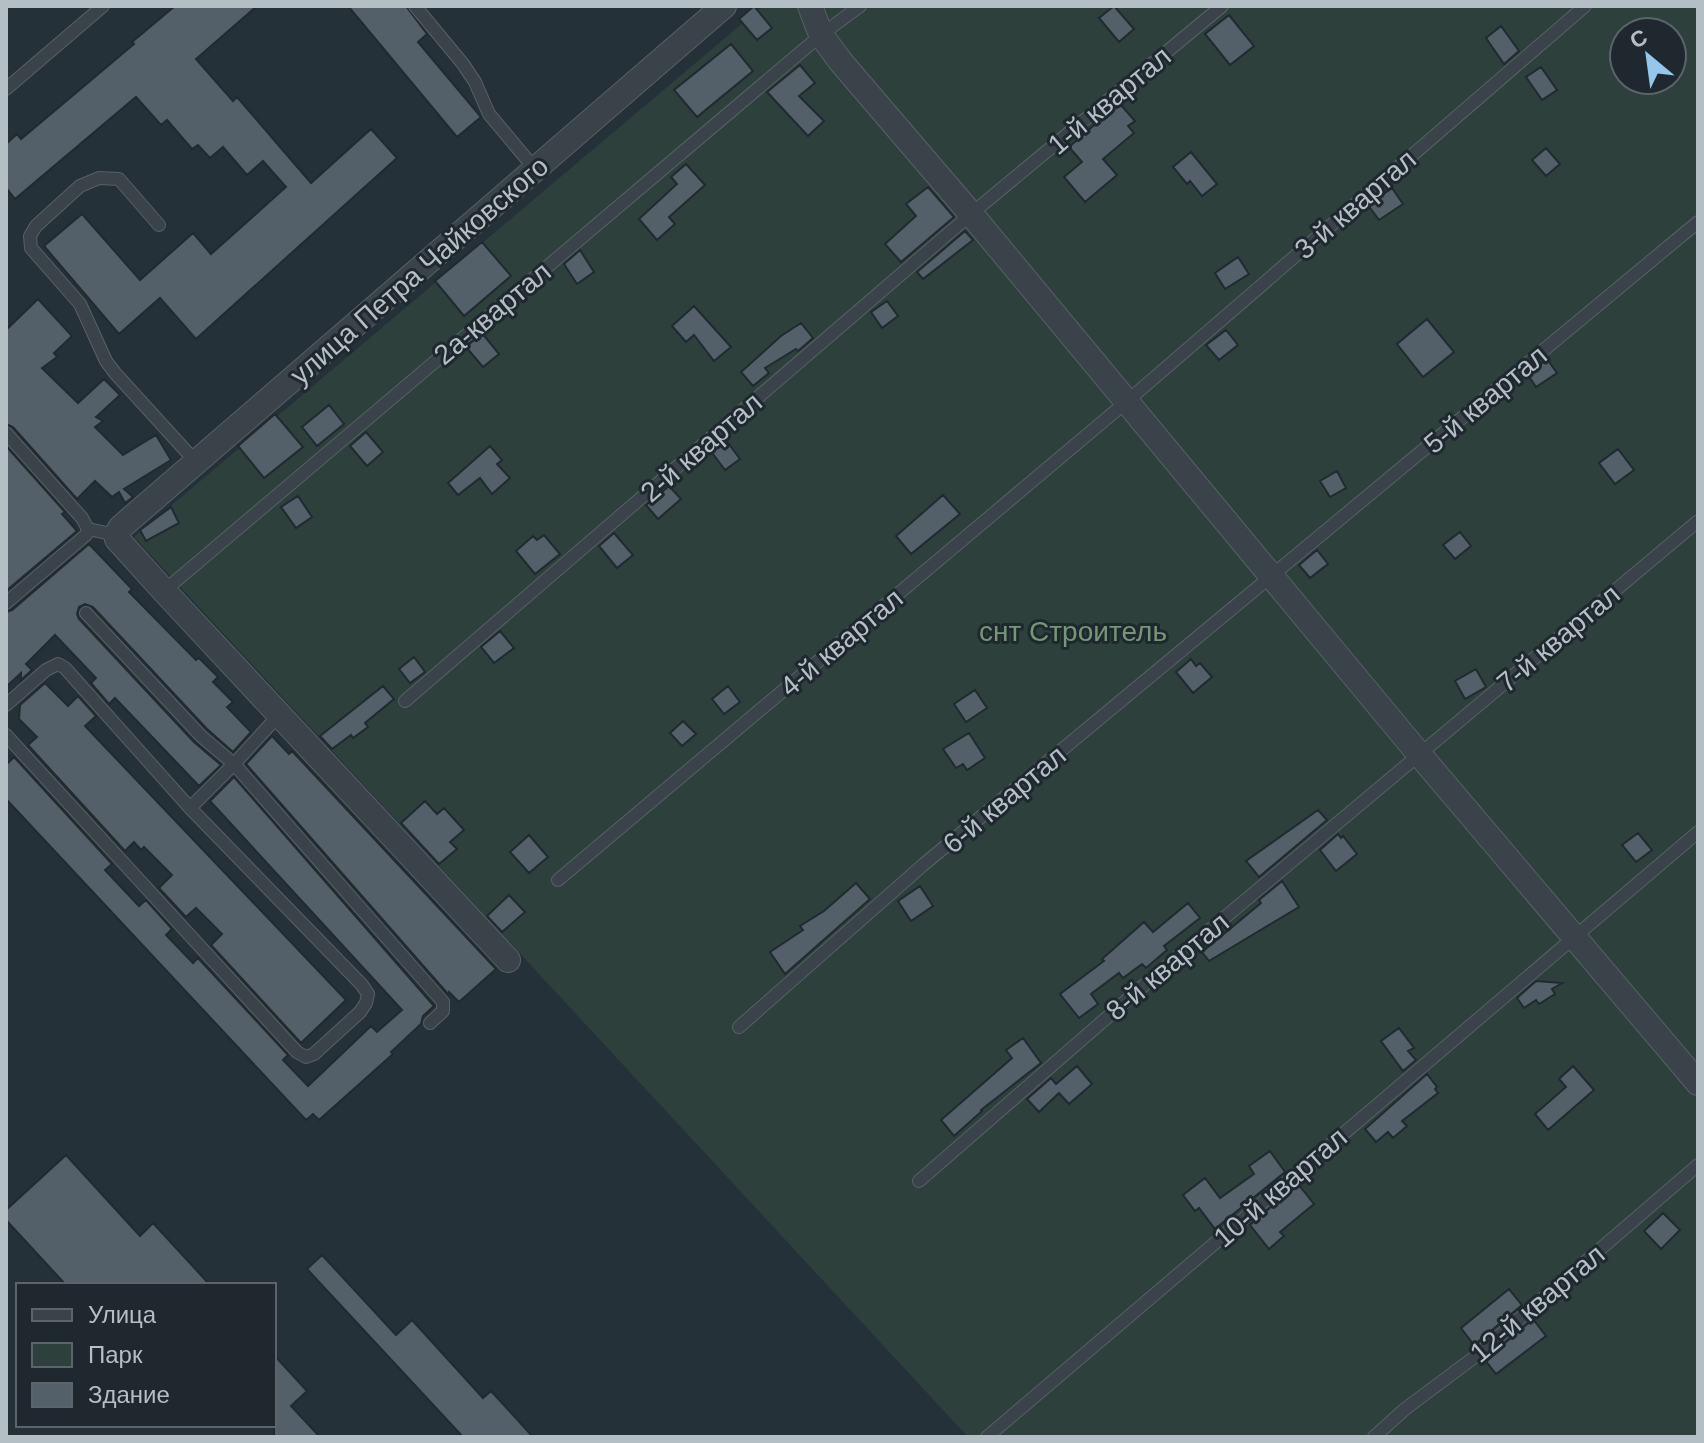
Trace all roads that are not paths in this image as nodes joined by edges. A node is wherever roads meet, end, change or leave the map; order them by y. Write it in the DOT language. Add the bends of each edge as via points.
graph roads {
  1 [pos="103,6"];
  2 [pos="415,6"];
  3 [pos="724,6"];
  4 [pos="810,6"];
  5 [pos="860,6"];
  6 [pos="1222,6"];
  7 [pos="1585,6"];
  8 [pos="821,35"];
  9 [pos="6,89"];
  10 [pos="535,169"];
  11 [pos="997,193"];
  12 [pos="971,214"];
  13 [pos="1698,222"];
  14 [pos="159,225"];
  15 [pos="1125,403"];
  16 [pos="6,433"];
  17 [pos="196,462"];
  18 [pos="1698,521"];
  19 [pos="88,529"];
  20 [pos="116,535"];
  21 [pos="1273,576"];
  22 [pos="164,591"];
  23 [pos="6,603"];
  24 [pos="86,613"];
  25 [pos="405,701"];
  26 [pos="6,705"];
  27 [pos="279,715"];
  28 [pos="6,735"];
  29 [pos="1419,754"];
  30 [pos="234,764"];
  31 [pos="190,808"];
  32 [pos="1698,832"];
  33 [pos="558,880"];
  34 [pos="1573,936"];
  35 [pos="508,960"];
  36 [pos="430,1023"];
  37 [pos="739,1027"];
  38 [pos="1698,1083"];
  39 [pos="1698,1165"];
  40 [pos="919,1181"];
  41 [pos="987,1437"];
  42 [pos="1374,1437"];
  1 -- 9 [label="lane"];
  2 -- 10 [label="lane" via="463,64 489,114"];
  3 -- 10 [label="street, улица Петра Чайковского"];
  4 -- 8 [label="street"];
  5 -- 8 [label="lane, 2а-квартал"];
  6 -- 11 [label="lane, 1-й квартал"];
  7 -- 15 [label="lane, 3-й квартал"];
  8 -- 12 [label="street"];
  8 -- 22 [label="lane, 2а-квартал"];
  10 -- 17 [label="street, улица Петра Чайковского"];
  11 -- 12 [label="lane, 2-й квартал"];
  12 -- 15 [label="street"];
  12 -- 25 [label="lane, 2-й квартал"];
  13 -- 21 [label="lane, 5-й квартал"];
  14 -- 17 [label="lane" via="119,179 99,178 80,186 36,226 31,248 80,304 115,373"];
  15 -- 21 [label="street"];
  15 -- 33 [label="lane, 4-й квартал"];
  16 -- 19 [label="lane"];
  17 -- 20 [label="street, улица Петра Чайковского"];
  18 -- 29 [label="lane, 7-й квартал"];
  19 -- 20 [label="lane"];
  19 -- 23 [label="lane"];
  20 -- 22 [label="street"];
  21 -- 29 [label="street"];
  21 -- 37 [label="lane, 6-й квартал" via="923,865"];
  22 -- 27 [label="street"];
  24 -- 30 [label="lane"];
  26 -- 31 [label="lane" via="58,664"];
  27 -- 30 [label="lane"];
  27 -- 35 [label="street"];
  28 -- 31 [label="lane" via="293,1049 308,1057 364,1007 366,989"];
  29 -- 34 [label="street"];
  29 -- 40 [label="lane, 8-й квартал"];
  30 -- 31 [label="lane"];
  30 -- 36 [label="lane" via="443,1002 443,1011"];
  32 -- 34 [label="lane, 10-й квартал"];
  34 -- 38 [label="street"];
  34 -- 41 [label="lane, 10-й квартал"];
  39 -- 42 [label="lane, 12-й квартал"];
}
